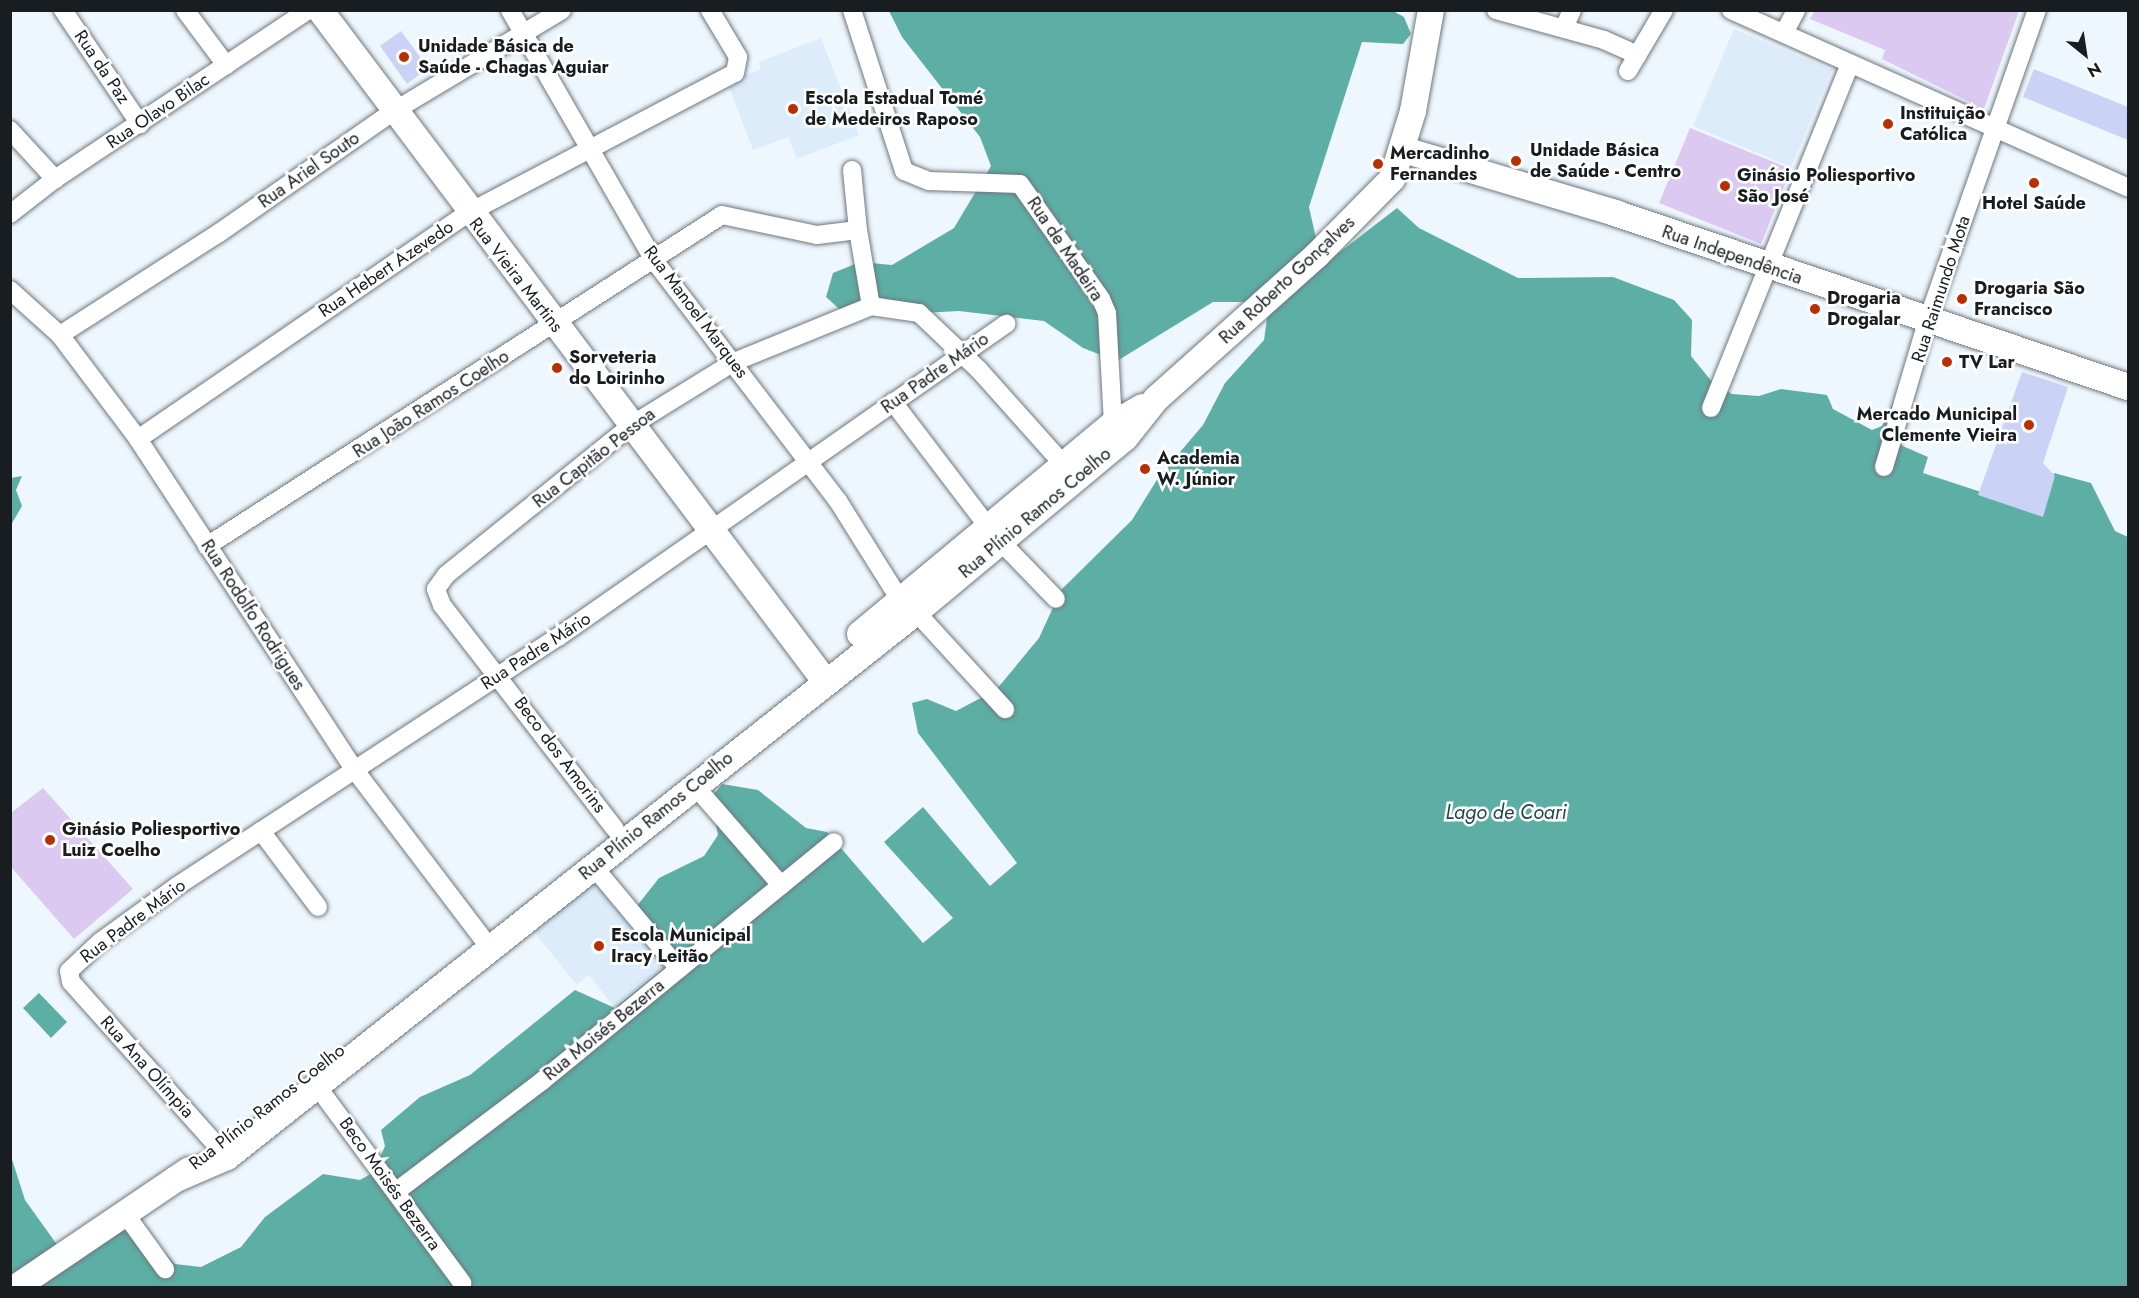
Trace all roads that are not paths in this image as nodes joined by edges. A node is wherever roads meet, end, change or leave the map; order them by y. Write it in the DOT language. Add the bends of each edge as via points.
graph roads {
  1 [pos="63,10"];
  2 [pos="185,10"];
  3 [pos="308,10"];
  4 [pos="320,10"];
  5 [pos="510,10"];
  6 [pos="562,10"];
  7 [pos="710,10"];
  8 [pos="852,10"];
  9 [pos="1431,10"];
  10 [pos="1496,10"];
  11 [pos="1572,10"];
  12 [pos="1664,10"];
  13 [pos="1731,10"];
  14 [pos="1796,10"];
  15 [pos="2037,10"];
  16 [pos="1564,28"];
  17 [pos="523,30"];
  18 [pos="1784,33"];
  19 [pos="1638,54"];
  20 [pos="226,64"];
  21 [pos="1850,64"];
  22 [pos="1628,71"];
  23 [pos="394,111"];
  24 [pos="140,124"];
  25 [pos="1997,126"];
  26 [pos="10,130"];
  27 [pos="587,148"];
  28 [pos="1404,150"];
  29 [pos="852,170"];
  30 [pos="55,179"];
  31 [pos="2128,188"];
  32 [pos="468,213"];
  33 [pos="10,214"];
  34 [pos="858,230"];
  35 [pos="653,260"];
  36 [pos="1765,267"];
  37 [pos="10,290"];
  38 [pos="871,306"];
  39 [pos="1927,322"];
  40 [pos="554,324"];
  41 [pos="1006,324"];
  42 [pos="60,335"];
  43 [pos="962,356"];
  44 [pos="734,362"];
  45 [pos="2128,387"];
  46 [pos="893,402"];
  47 [pos="1711,408"];
  48 [pos="632,425"];
  49 [pos="1119,431"];
  50 [pos="138,439"];
  51 [pos="808,462"];
  52 [pos="1064,465"];
  53 [pos="1884,467"];
  54 [pos="711,531"];
  55 [pos="995,535"];
  56 [pos="207,546"];
  57 [pos="437,597"];
  58 [pos="1056,599"];
  59 [pos="908,606"];
  60 [pos="500,676"];
  61 [pos="821,676"];
  62 [pos="1005,709"];
  63 [pos="354,769"];
  64 [pos="694,785"];
  65 [pos="615,830"];
  66 [pos="261,831"];
  67 [pos="834,842"];
  68 [pos="593,866"];
  69 [pos="781,885"];
  70 [pos="318,907"];
  71 [pos="485,942"];
  72 [pos="679,969"];
  73 [pos="68,976"];
  74 [pos="317,1086"];
  75 [pos="223,1152"];
  76 [pos="398,1190"];
  77 [pos="126,1215"];
  78 [pos="165,1269"];
  79 [pos="462,1283"];
  80 [pos="15,1287"];
  1 -- 24 [label="street, Rua da Paz"];
  2 -- 20 [label="street"];
  3 -- 20 [label="street, Rua Olavo Bilac"];
  4 -- 23 [label="main road, Rua Vieira Martins"];
  5 -- 17 [label="street, Rua Manoel Marques"];
  6 -- 17 [label="street, Rua Ariel Souto"];
  7 -- 27 [label="street, Rua Hebert Azevedo" via="738,57 735,73 660,116"];
  8 -- 49 [label="street, Rua de Madeira" via="904,171 929,181 1020,184 1101,299 1107,313"];
  9 -- 28 [label="main road, Rua Roberto Gonçalves"];
  10 -- 16 [label="street"];
  11 -- 16 [label="street"];
  12 -- 19 [label="street"];
  13 -- 18 [label="street"];
  14 -- 18 [label="street"];
  15 -- 25 [label="street, Rua Raimundo Mota"];
  16 -- 19 [label="street"];
  17 -- 23 [label="street, Rua Ariel Souto"];
  17 -- 27 [label="street, Rua Manoel Marques"];
  18 -- 21 [label="street"];
  19 -- 22 [label="street"];
  20 -- 24 [label="street, Rua Olavo Bilac"];
  21 -- 25 [label="street"];
  21 -- 36 [label="street"];
  23 -- 32 [label="main road, Rua Vieira Martins"];
  23 -- 42 [label="street, Rua Ariel Souto" via="219,233"];
  24 -- 30 [label="street, Rua Olavo Bilac"];
  25 -- 31 [label="street"];
  25 -- 39 [label="street, Rua Raimundo Mota"];
  26 -- 30 [label="street"];
  27 -- 32 [label="street, Rua Hebert Azevedo"];
  27 -- 35 [label="street, Rua Manoel Marques"];
  28 -- 36 [label="main road, Rua Independência" via="1615,213"];
  28 -- 49 [label="main road, Rua Roberto Gonçalves" via="1380,195"];
  29 -- 34 [label="street"];
  30 -- 33 [label="street, Rua Olavo Bilac"];
  32 -- 40 [label="main road, Rua Vieira Martins"];
  32 -- 50 [label="street, Rua Hebert Azevedo"];
  34 -- 35 [label="street, Rua João Ramos Coelho" via="817,235 722,215"];
  34 -- 38 [label="street"];
  35 -- 40 [label="street, Rua João Ramos Coelho"];
  35 -- 44 [label="street, Rua Manoel Marques"];
  36 -- 39 [label="main road, Rua Independência"];
  36 -- 47 [label="street"];
  37 -- 42 [label="street, Rua Rodolfo Rodrigues"];
  38 -- 43 [label="street" via="919,313"];
  38 -- 44 [label="street, Rua Capitão Pessoa" via="841,315"];
  39 -- 45 [label="main road, Rua Independência"];
  39 -- 53 [label="street, Rua Raimundo Mota"];
  40 -- 48 [label="main road, Rua Vieira Martins"];
  40 -- 56 [label="street, Rua João Ramos Coelho"];
  41 -- 43 [label="street, Rua Padre Mário"];
  42 -- 50 [label="street, Rua Rodolfo Rodrigues"];
  43 -- 46 [label="street, Rua Padre Mário"];
  43 -- 52 [label="street"];
  44 -- 48 [label="street, Rua Capitão Pessoa"];
  44 -- 51 [label="street, Rua Manoel Marques"];
  46 -- 51 [label="street, Rua Padre Mário"];
  46 -- 55 [label="street"];
  48 -- 54 [label="main road, Rua Vieira Martins"];
  48 -- 57 [label="street, Rua Capitão Pessoa" via="446,575 439,582"];
  49 -- 52 [label="main road, Rua Plínio Ramos Coelho"];
  49 -- 55 [label="main road, Rua Plínio Ramos Coelho"];
  50 -- 56 [label="street, Rua Rodolfo Rodrigues"];
  51 -- 54 [label="street, Rua Padre Mário"];
  51 -- 59 [label="street, Rua Manoel Marques"];
  52 -- 55 [label="main road, Rua Plínio Ramos Coelho"];
  54 -- 60 [label="street, Rua Padre Mário"];
  54 -- 61 [label="main road, Rua Vieira Martins"];
  55 -- 58 [label="street"];
  55 -- 59 [label="main road, Rua Plínio Ramos Coelho"];
  56 -- 63 [label="street, Rua Rodolfo Rodrigues"];
  57 -- 60 [label="street, Beco dos Amorins"];
  59 -- 61 [label="main road, Rua Plínio Ramos Coelho"];
  59 -- 62 [label="street, Rua Manoel Marques"];
  60 -- 63 [label="street, Rua Padre Mário"];
  60 -- 65 [label="street, Beco dos Amorins"];
  61 -- 64 [label="main road, Rua Plínio Ramos Coelho"];
  61 -- 65 [label="main road, Rua Plínio Ramos Coelho"];
  63 -- 66 [label="street, Rua Padre Mário"];
  63 -- 71 [label="street, Rua Rodolfo Rodrigues"];
  64 -- 68 [label="main road, Rua Plínio Ramos Coelho"];
  64 -- 69 [label="street"];
  65 -- 71 [label="main road, Rua Plínio Ramos Coelho"];
  66 -- 70 [label="street"];
  66 -- 73 [label="street, Rua Padre Mário" via="100,942"];
  67 -- 69 [label="street, Rua Moisés Bezerra"];
  68 -- 71 [label="main road, Rua Plínio Ramos Coelho"];
  68 -- 72 [label="street"];
  69 -- 72 [label="street, Rua Moisés Bezerra"];
  71 -- 74 [label="main road, Rua Plínio Ramos Coelho"];
  71 -- 75 [label="main road, Rua Plínio Ramos Coelho"];
  72 -- 76 [label="street, Rua Moisés Bezerra"];
  73 -- 75 [label="street, Rua Ana Olímpia"];
  74 -- 75 [label="main road, Rua Plínio Ramos Coelho"];
  74 -- 76 [label="street, Beco Moisés Bezerra"];
  75 -- 77 [label="main road, Rua Plínio Ramos Coelho"];
  76 -- 79 [label="street, Beco Moisés Bezerra"];
  77 -- 78 [label="street"];
  77 -- 80 [label="main road, Rua Plínio Ramos Coelho" via="58,1263"];
}
